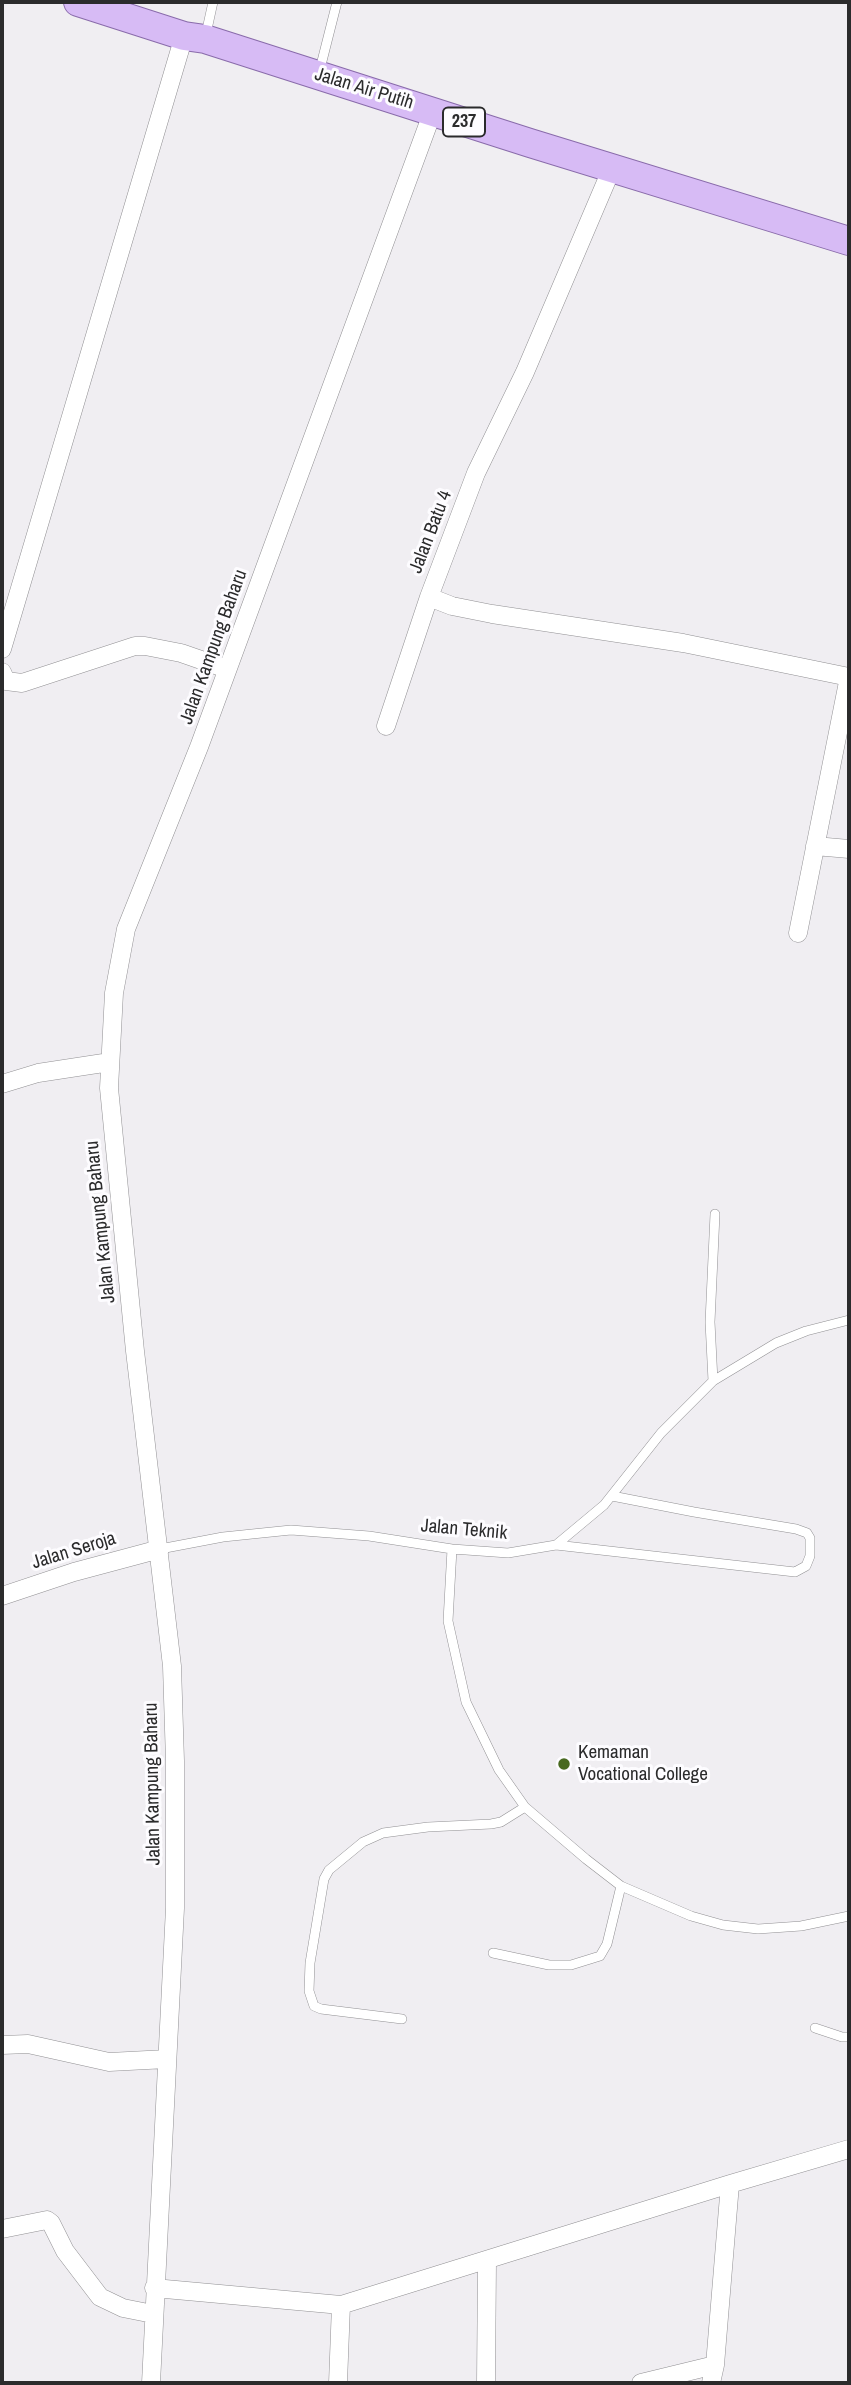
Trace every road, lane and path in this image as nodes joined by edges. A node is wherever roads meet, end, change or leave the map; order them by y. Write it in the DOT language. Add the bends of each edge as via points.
graph roads {
  1 [pos="78,2"];
  2 [pos="213,2"];
  3 [pos="337,2"];
  4 [pos="194,37"];
  5 [pos="319,75"];
  6 [pos="433,110"];
  7 [pos="612,168"];
  8 [pos="849,241"];
  9 [pos="429,597"];
  10 [pos="2,649"];
  11 [pos="227,669"];
  12 [pos="2,673"];
  13 [pos="849,677"];
  14 [pos="386,726"];
  15 [pos="815,846"];
  16 [pos="849,849"];
  17 [pos="798,933"];
  18 [pos="110,1062"];
  19 [pos="2,1084"];
  20 [pos="715,1214"];
  21 [pos="849,1320"];
  22 [pos="713,1381"];
  23 [pos="612,1496"];
  24 [pos="556,1545"];
  25 [pos="160,1549"];
  26 [pos="452,1549"];
  27 [pos="2,1596"];
  28 [pos="525,1807"];
  29 [pos="621,1886"];
  30 [pos="849,1916"];
  31 [pos="493,1952"];
  32 [pos="402,2019"];
  33 [pos="816,2028"];
  34 [pos="849,2037"];
  35 [pos="2,2045"];
  36 [pos="167,2059"];
  37 [pos="849,2149"];
  38 [pos="730,2184"];
  39 [pos="2,2229"];
  40 [pos="487,2261"];
  41 [pos="154,2288"];
  42 [pos="341,2305"];
  43 [pos="153,2314"];
  44 [pos="715,2365"];
  45 [pos="151,2383"];
  46 [pos="338,2383"];
  47 [pos="486,2383"];
  48 [pos="641,2383"];
  49 [pos="711,2383"];
  1 -- 4 [label="main road, Jalan Air Putih / 237"];
  2 -- 4 [label="lane"];
  3 -- 5 [label="lane"];
  4 -- 5 [label="main road, Jalan Air Putih / 237"];
  4 -- 10 [label="street"];
  5 -- 6 [label="main road, Jalan Air Putih / 237"];
  6 -- 7 [label="main road, Jalan Air Putih / 237"];
  6 -- 11 [label="street, Jalan Kampung Baharu"];
  7 -- 8 [label="main road, Jalan Air Putih / 237"];
  7 -- 9 [label="street, Jalan Batu 4" via="525,372 476,473"];
  9 -- 13 [label="street, Jalan Batu 4" via="492,614 683,643"];
  9 -- 14 [label="street"];
  11 -- 12 [label="street" via="181,653 135,646 22,683 6,681"];
  11 -- 18 [label="street, Jalan Kampung Baharu" via="126,929 114,993"];
  13 -- 15 [label="street"];
  15 -- 16 [label="street"];
  15 -- 17 [label="street"];
  18 -- 19 [label="street" via="38,1073"];
  18 -- 25 [label="street, Jalan Kampung Baharu" via="120,1204"];
  20 -- 22 [label="lane" via="710,1322"];
  21 -- 22 [label="lane" via="776,1343"];
  22 -- 23 [label="lane" via="661,1433"];
  23 -- 24 [label="lane"];
  23 -- 24 [label="lane, Jalan Teknik" via="796,1529 810,1538 810,1556 806,1566 795,1572"];
  24 -- 26 [label="lane, Jalan Teknik" via="509,1553"];
  25 -- 26 [label="lane, Jalan Teknik" via="291,1530"];
  25 -- 27 [label="street, Jalan Seroja"];
  25 -- 36 [label="street, Jalan Kampung Baharu" via="172,1666 175,1761 175,1908"];
  26 -- 28 [label="lane" via="448,1620 466,1702 499,1770"];
  28 -- 29 [label="lane"];
  28 -- 32 [label="lane" via="491,1824 383,1833 363,1842 329,1870 310,1963 309,1991 314,2006"];
  29 -- 30 [label="lane" via="691,1916 758,1930"];
  29 -- 31 [label="lane" via="600,1956 571,1965 549,1965"];
  33 -- 34 [label="lane"];
  35 -- 36 [label="street" via="28,2044 109,2062"];
  36 -- 41 [label="street, Jalan Kampung Baharu"];
  37 -- 38 [label="street"];
  38 -- 40 [label="street"];
  38 -- 44 [label="street"];
  39 -- 43 [label="street" via="47,2220 100,2297 122,2308"];
  40 -- 42 [label="street"];
  40 -- 47 [label="street"];
  41 -- 42 [label="street"];
  41 -- 43 [label="street, Jalan Kampung Baharu"];
  42 -- 46 [label="street"];
  43 -- 45 [label="street, Jalan Kampung Baharu"];
  44 -- 48 [label="street"];
  44 -- 49 [label="street"];
}
